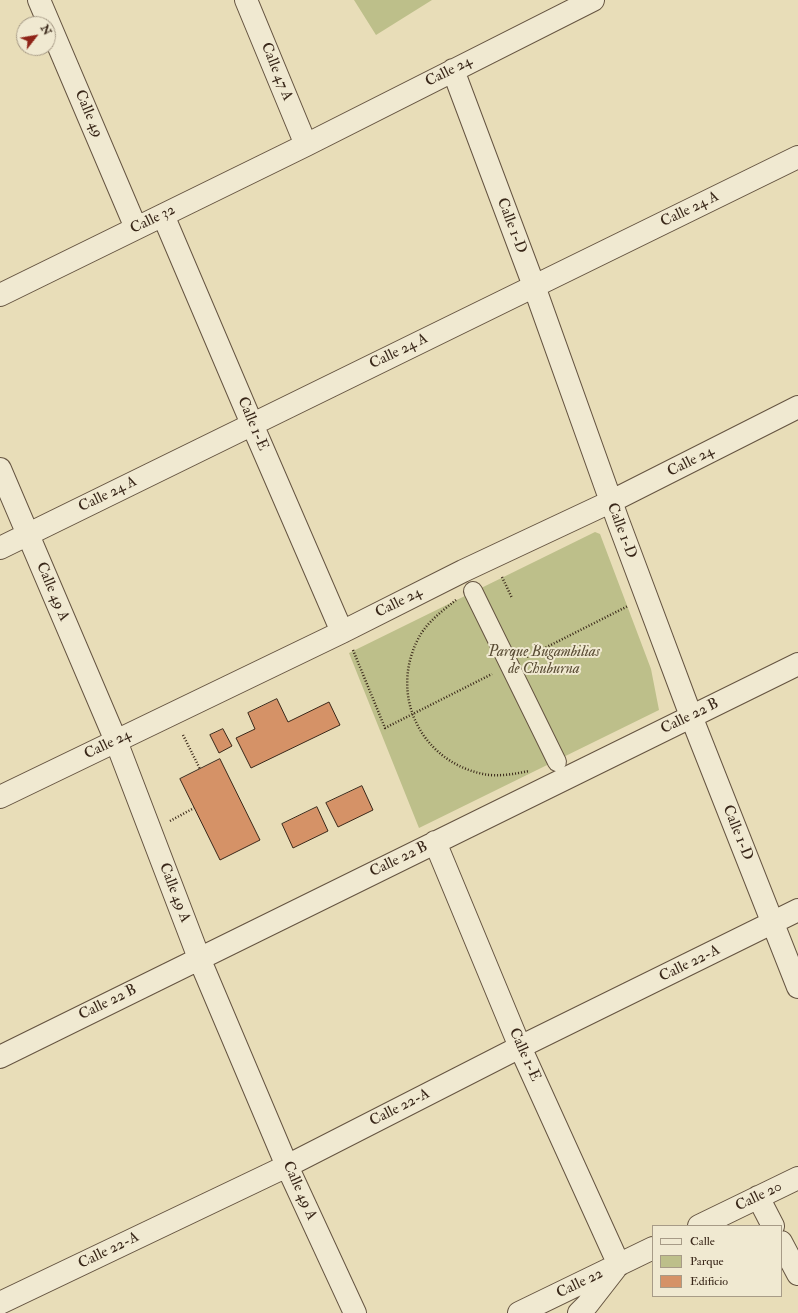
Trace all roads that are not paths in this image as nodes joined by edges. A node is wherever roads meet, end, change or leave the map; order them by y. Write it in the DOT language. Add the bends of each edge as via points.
graph roads {
  1 [pos="39,0"];
  2 [pos="246,0"];
  3 [pos="593,0"];
  4 [pos="453,70"];
  5 [pos="306,144"];
  6 [pos="798,158"];
  7 [pos="163,215"];
  8 [pos="136,228"];
  9 [pos="534,286"];
  10 [pos="0,295"];
  11 [pos="798,408"];
  12 [pos="252,424"];
  13 [pos="0,469"];
  14 [pos="610,502"];
  15 [pos="28,534"];
  16 [pos="0,548"];
  17 [pos="466,594"];
  18 [pos="342,632"];
  19 [pos="798,664"];
  20 [pos="691,716"];
  21 [pos="116,741"];
  22 [pos="557,762"];
  23 [pos="0,798"];
  24 [pos="435,842"];
  25 [pos="798,910"];
  26 [pos="773,923"];
  27 [pos="199,958"];
  28 [pos="798,988"];
  29 [pos="520,1047"];
  30 [pos="0,1056"];
  31 [pos="287,1166"];
  32 [pos="798,1178"];
  33 [pos="758,1197"];
  34 [pos="701,1225"];
  35 [pos="772,1225"];
  36 [pos="782,1244"];
  37 [pos="652,1248"];
  38 [pos="619,1265"];
  39 [pos="798,1274"];
  40 [pos="0,1303"];
  41 [pos="354,1313"];
  42 [pos="519,1313"];
  43 [pos="579,1313"];
  1 -- 8 [label="street, Calle 49"];
  2 -- 5 [label="street, Calle 47 A"];
  3 -- 4 [label="street, Calle 24"];
  4 -- 5 [label="street, Calle 24"];
  4 -- 9 [label="street, Calle 1-D"];
  5 -- 7 [label="street, Calle 32"];
  6 -- 9 [label="street, Calle 24 A"];
  7 -- 8 [label="street, Calle 32"];
  7 -- 12 [label="street, Calle 1-E"];
  8 -- 10 [label="street, Calle 32"];
  9 -- 12 [label="street, Calle 24 A"];
  9 -- 14 [label="street, Calle 1-D"];
  11 -- 14 [label="street, Calle 24"];
  12 -- 15 [label="street, Calle 24 A"];
  12 -- 18 [label="street, Calle 1-E"];
  13 -- 15 [label="street, Calle 49 A"];
  14 -- 18 [label="street, Calle 24" via="463,571"];
  14 -- 20 [label="street, Calle 1-D"];
  15 -- 16 [label="street, Calle 24 A"];
  15 -- 21 [label="street, Calle 49 A"];
  17 -- 22 [label="street"];
  18 -- 21 [label="street, Calle 24"];
  19 -- 20 [label="street, Calle 22 B"];
  20 -- 24 [label="street, Calle 22 B"];
  20 -- 26 [label="street, Calle 1-D"];
  21 -- 23 [label="street, Calle 24"];
  21 -- 27 [label="street, Calle 49 A"];
  24 -- 27 [label="street, Calle 22 B"];
  24 -- 29 [label="street, Calle 1-E"];
  25 -- 26 [label="street, Calle 22-A"];
  26 -- 28 [label="street, Calle 1-D"];
  26 -- 29 [label="street, Calle 22-A"];
  27 -- 30 [label="street, Calle 22 B"];
  27 -- 31 [label="street, Calle 49 A"];
  29 -- 31 [label="street, Calle 22-A"];
  29 -- 38 [label="street, Calle 1-E"];
  31 -- 40 [label="street, Calle 22-A"];
  31 -- 41 [label="street, Calle 49 A"];
  32 -- 33 [label="street, Calle 20"];
  33 -- 34 [label="street, Calle 20"];
  33 -- 35 [label="street"];
  36 -- 39 [label="street"];
  37 -- 38 [label="street"];
  38 -- 42 [label="street, Calle 22"];
  38 -- 43 [label="street"];
}
